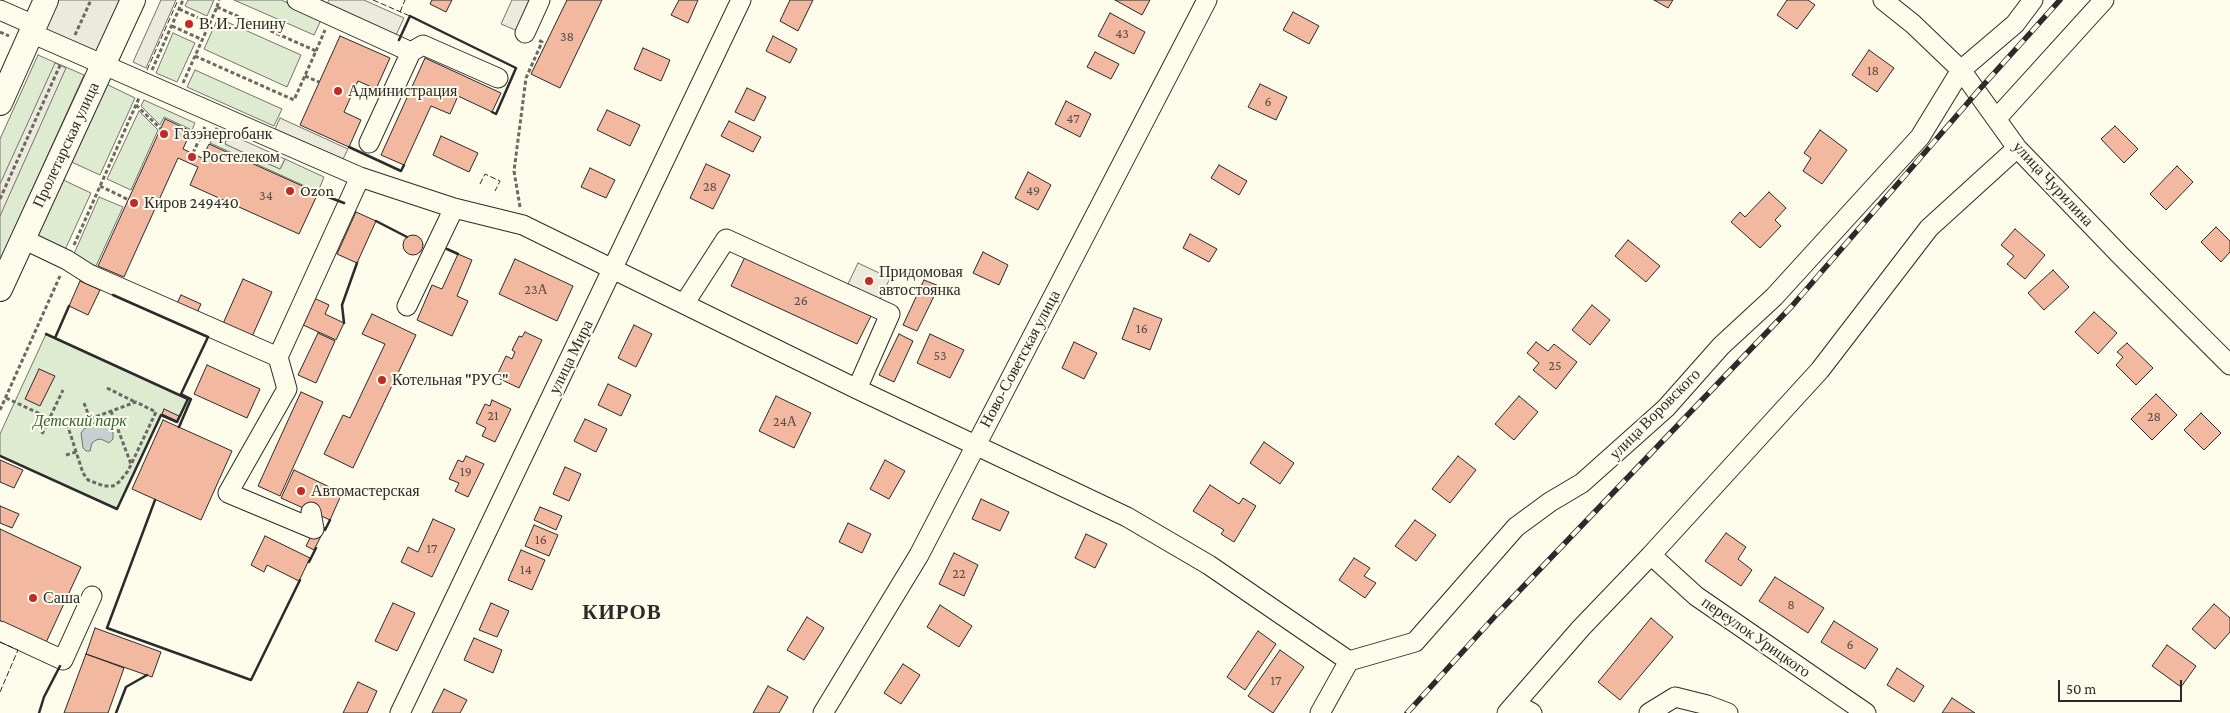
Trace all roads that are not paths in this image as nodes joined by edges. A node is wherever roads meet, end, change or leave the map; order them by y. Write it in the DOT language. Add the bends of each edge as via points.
graph roads {
  1 [pos="46,0"];
  2 [pos="133,0"];
  3 [pos="297,0"];
  4 [pos="540,0"];
  5 [pos="741,0"];
  6 [pos="1207,0"];
  7 [pos="1883,0"];
  8 [pos="2033,0"];
  9 [pos="2104,0"];
  10 [pos="0,10"];
  11 [pos="33,29"];
  12 [pos="525,33"];
  13 [pos="411,52"];
  14 [pos="103,65"];
  15 [pos="1961,70"];
  16 [pos="498,78"];
  17 [pos="0,103"];
  18 [pos="1997,118"];
  19 [pos="369,143"];
  20 [pos="2017,148"];
  21 [pos="360,177"];
  22 [pos="454,208"];
  23 [pos="23,239"];
  24 [pos="612,270"];
  25 [pos="0,289"];
  26 [pos="684,304"];
  27 [pos="407,306"];
  28 [pos="278,357"];
  29 [pos="2230,365"];
  30 [pos="857,389"];
  31 [pos="974,446"];
  32 [pos="312,512"];
  33 [pos="1651,555"];
  34 [pos="92,596"];
  35 [pos="0,631"];
  36 [pos="1349,661"];
  37 [pos="1511,708"];
  38 [pos="400,713"];
  39 [pos="823,713"];
  40 [pos="1320,713"];
  41 [pos="1532,713"];
  42 [pos="1649,713"];
  43 [pos="1728,713"];
  44 [pos="1866,713"];
  1 -- 11 [label="main road"];
  2 -- 14 [label="main road, Пролетарская улица"];
  3 -- 13 [label="street"];
  4 -- 12 [label="street"];
  5 -- 24 [label="street, улица Мира"];
  6 -- 31 [label="street, Ново-Советская улица"];
  7 -- 15 [label="street, улица Чурилина"];
  8 -- 15 [label="street, улица Воровского" via="2015,24"];
  9 -- 18 [label="street"];
  10 -- 11 [label="street"];
  11 -- 14 [label="street"];
  11 -- 17 [label="main road"];
  13 -- 16 [label="street" via="423,45"];
  13 -- 19 [label="street"];
  14 -- 21 [label="street"];
  14 -- 23 [label="main road, Пролетарская улица"];
  15 -- 18 [label="street, улица Чурилина"];
  15 -- 36 [label="street, улица Воровского" via="1920,137 1774,297 1721,346 1666,408 1582,483 1516,527 1415,642"];
  18 -- 20 [label="street, улица Чурилина"];
  20 -- 29 [label="street, улица Чурилина"];
  20 -- 33 [label="street" via="1929,228 1820,370"];
  21 -- 22 [label="street"];
  21 -- 28 [label="street"];
  22 -- 24 [label="street" via="523,225"];
  22 -- 27 [label="street"];
  23 -- 25 [label="main road, Пролетарская улица"];
  23 -- 28 [label="street" via="89,274"];
  24 -- 26 [label="street"];
  24 -- 38 [label="street, улица Мира"];
  26 -- 30 [label="street"];
  26 -- 30 [label="street" via="726,239 890,314"];
  28 -- 32 [label="street" via="287,389 228,493 314,529"];
  30 -- 31 [label="street"];
  31 -- 36 [label="street" via="1126,517 1209,565"];
  31 -- 39 [label="street, Ново-Советская улица" via="919,555"];
  33 -- 37 [label="street"];
  33 -- 44 [label="street, переулок Урицкого" via="1696,596"];
  34 -- 35 [label="street" via="63,660"];
  36 -- 40 [label="street"];
  37 -- 41 [label="street"];
  42 -- 43 [label="street" via="1675,697"];
}
